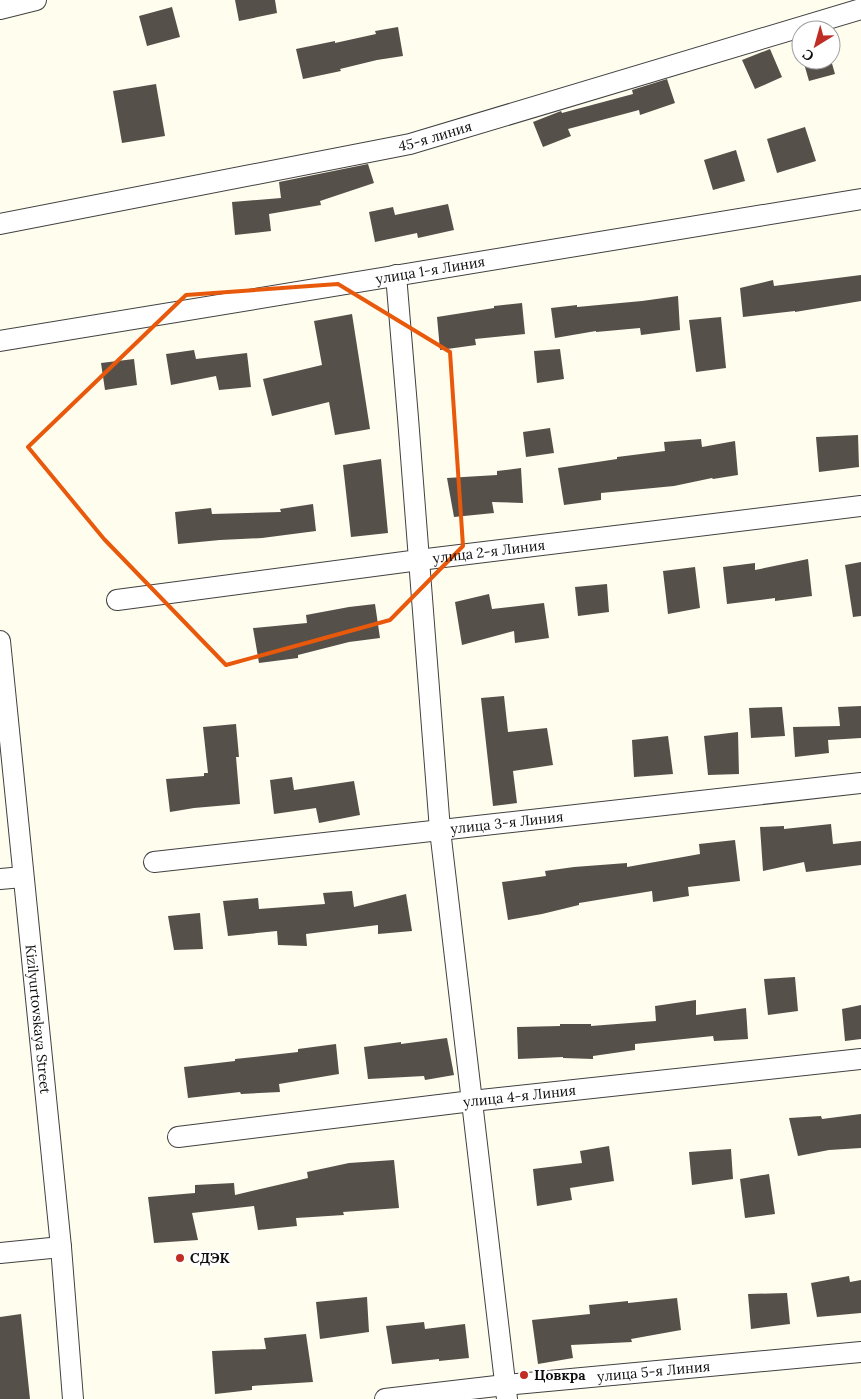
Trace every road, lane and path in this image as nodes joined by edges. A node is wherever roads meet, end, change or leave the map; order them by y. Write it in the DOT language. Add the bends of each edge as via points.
graph roads {
  1 [pos="36,0"];
  2 [pos="0,9"];
  3 [pos="861,10"];
  4 [pos="861,198"];
  5 [pos="0,224"];
  6 [pos="396,275"];
  7 [pos="0,341"];
  8 [pos="861,506"];
  9 [pos="418,560"];
  10 [pos="117,600"];
  11 [pos="0,641"];
  12 [pos="861,783"];
  13 [pos="440,830"];
  14 [pos="154,862"];
  15 [pos="23,877"];
  16 [pos="0,879"];
  17 [pos="861,1060"];
  18 [pos="472,1101"];
  19 [pos="178,1138"];
  20 [pos="61,1247"];
  21 [pos="0,1253"];
  22 [pos="861,1352"];
  23 [pos="506,1392"];
  24 [pos="73,1399"];
  25 [pos="386,1399"];
  1 -- 2 [label="street"];
  3 -- 5 [label="street, 45-я линия" via="410,144"];
  4 -- 6 [label="street, улица 1-я Линия"];
  6 -- 7 [label="street, улица 1-я Линия"];
  6 -- 9 [label="street"];
  8 -- 9 [label="street, улица 2-я Линия"];
  9 -- 10 [label="street, улица 2-я Линия"];
  9 -- 13 [label="street"];
  11 -- 15 [label="street, Kizilyurtovskaya Street"];
  12 -- 13 [label="street, улица 3-я Линия"];
  13 -- 14 [label="street, улица 3-я Линия"];
  13 -- 18 [label="street"];
  15 -- 16 [label="street"];
  15 -- 20 [label="street, Kizilyurtovskaya Street"];
  17 -- 18 [label="street, улица 4-я Линия"];
  18 -- 19 [label="street, улица 4-я Линия"];
  18 -- 23 [label="street"];
  20 -- 21 [label="street"];
  20 -- 24 [label="street, Kizilyurtovskaya Street"];
  22 -- 23 [label="street, улица 5-я Линия"];
  23 -- 25 [label="street, улица 5-я Линия"];
}
